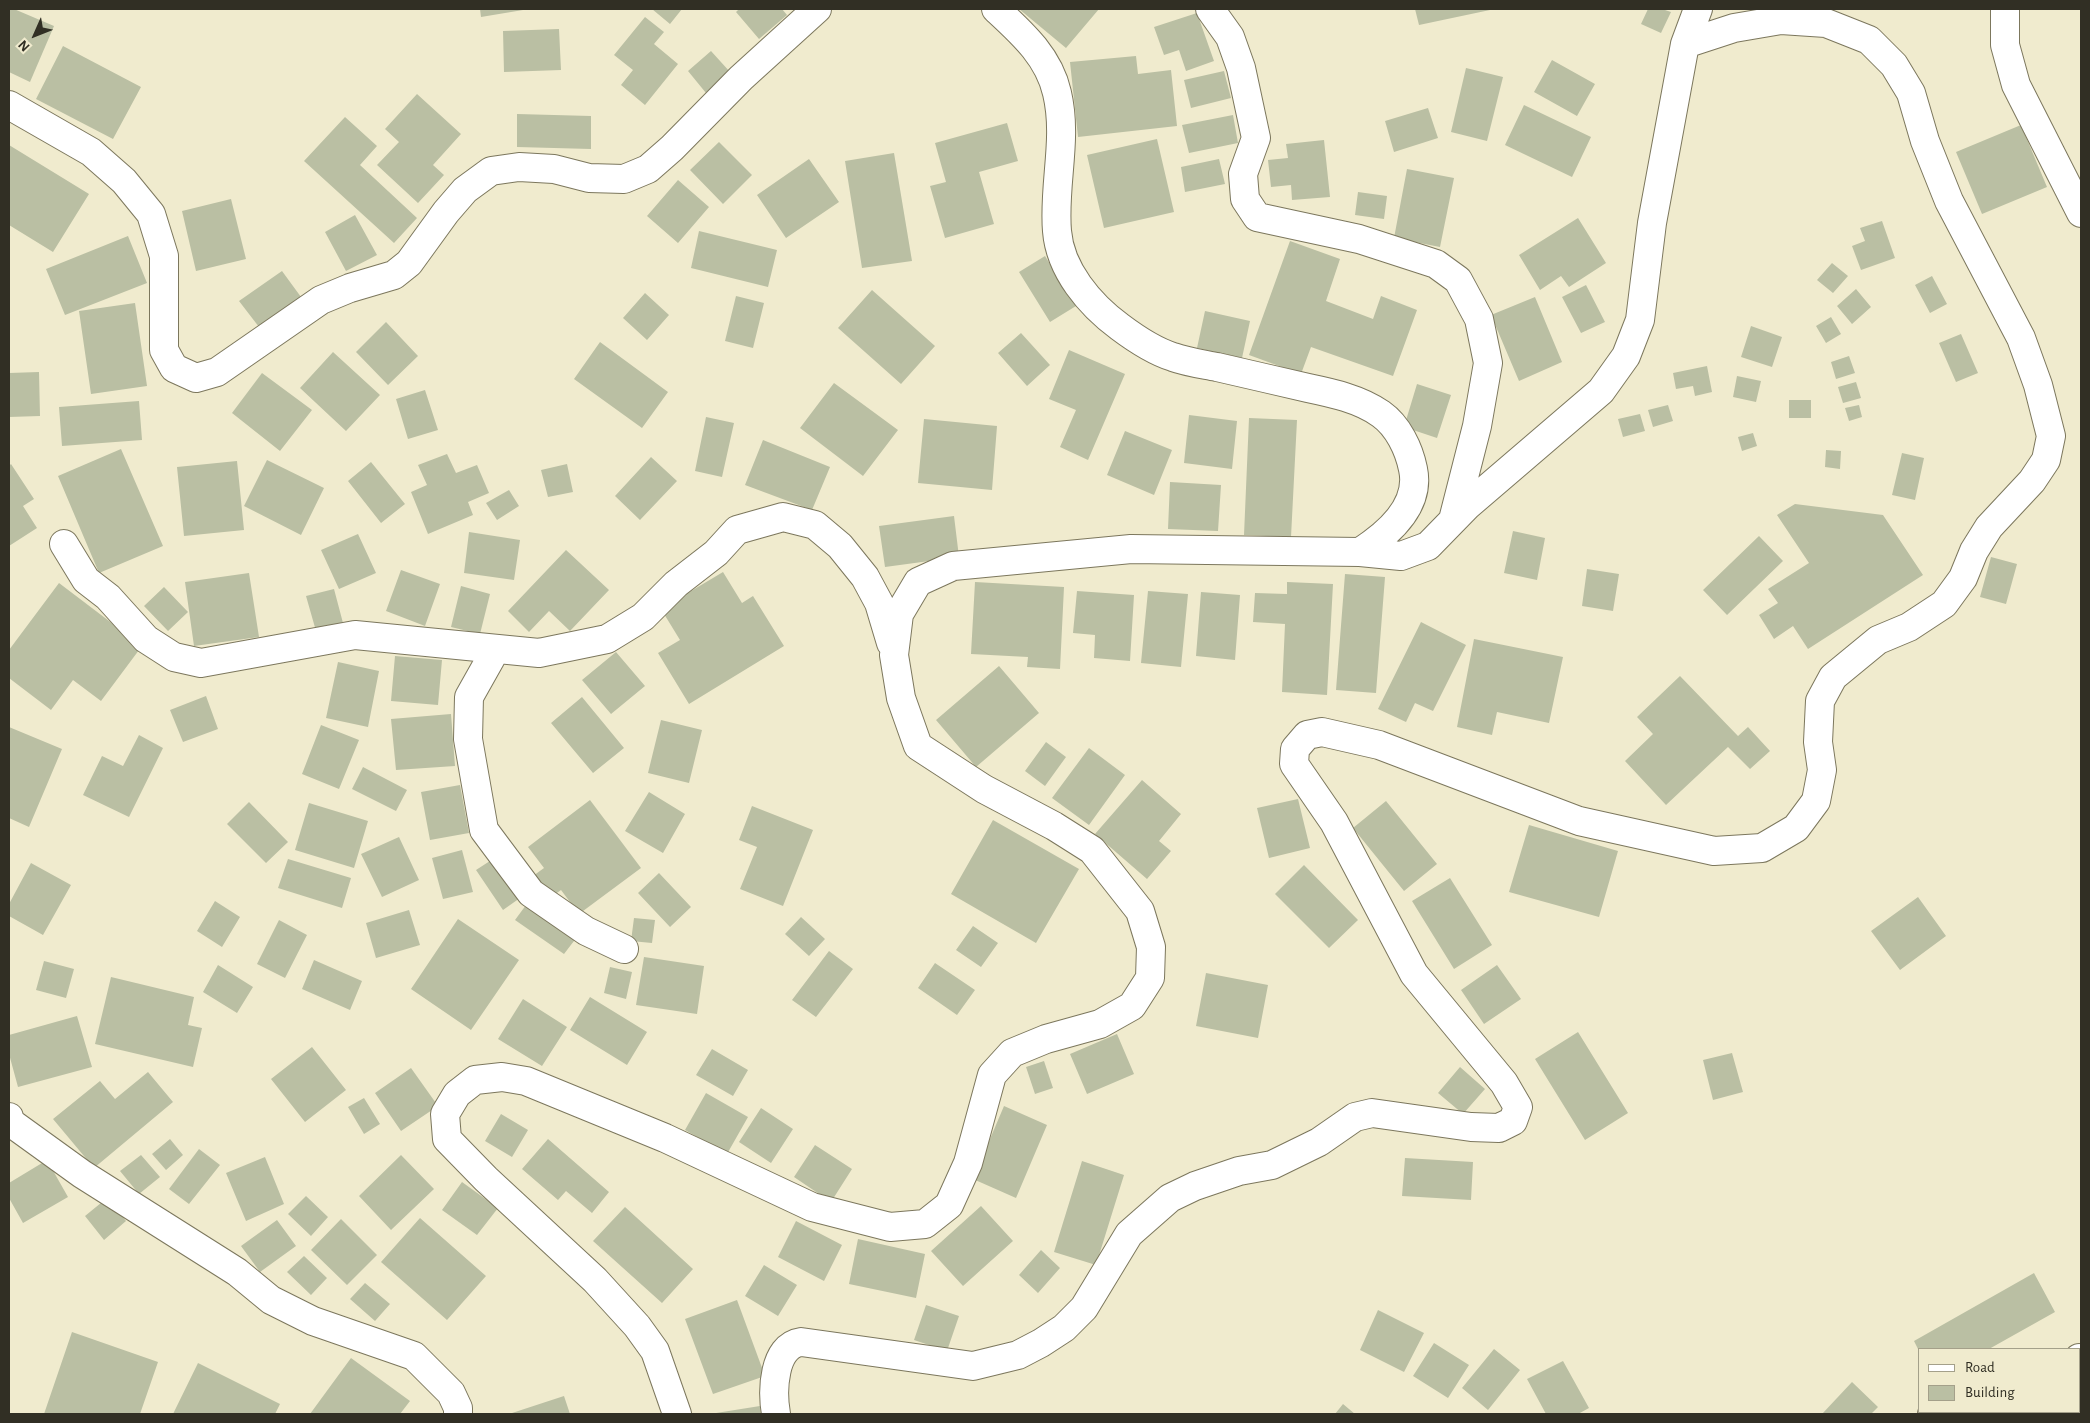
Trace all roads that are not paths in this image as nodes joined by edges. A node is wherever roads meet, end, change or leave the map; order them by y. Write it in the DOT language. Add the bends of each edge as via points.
graph roads {
  1 [pos="817,9"];
  2 [pos="996,9"];
  3 [pos="1210,9"];
  4 [pos="1698,9"];
  5 [pos="2005,9"];
  6 [pos="1685,44"];
  7 [pos="9,104"];
  8 [pos="2081,213"];
  9 [pos="1453,520"];
  10 [pos="64,544"];
  11 [pos="1360,552"];
  12 [pos="496,649"];
  13 [pos="894,654"];
  14 [pos="624,949"];
  15 [pos="9,1117"];
  16 [pos="458,1414"];
  17 [pos="677,1414"];
  18 [pos="776,1414"];
  1 -- 7 [label="street" via="648,168 624,178 589,178 554,169 518,167 491,171 465,190 408,263 394,275 321,300 217,372 196,378 174,368 164,350 164,256 151,214 124,181 90,152"];
  2 -- 11 [label="street" via="1028,39 1047,66 1057,92 1062,125 1057,232 1062,255 1073,278 1094,304 1119,327 1173,357 1330,393 1360,403 1382,414 1398,433 1410,452 1415,477 1411,499 1386,535"];
  3 -- 9 [label="street" via="1230,37 1241,68 1256,138 1243,174 1245,199 1257,217 1358,238 1436,264 1458,280 1479,318 1488,363 1477,426"];
  4 -- 6 [label="street"];
  5 -- 8 [label="street" via="2005,46 2016,85"];
  6 -- 9 [label="street" via="1652,223 1640,320 1626,356 1601,391"];
  6 -- 18 [label="street" via="1734,28 1781,20 1826,24 1869,40 1894,65 1911,93 1925,141 1949,202 2021,338 2051,436 2046,460 2032,481 1990,527 1974,551 1963,578 1944,604 1909,627 1878,640 1833,677 1820,701 1818,742 1822,770 1816,801 1796,828 1762,848 1714,851 1579,821 1379,746 1322,732 1307,735 1295,749 1294,764 1334,822 1414,974 1504,1083 1518,1107 1513,1121 1499,1128 1372,1113 1354,1116 1319,1142 1272,1165 1214,1178 1170,1198 1129,1234 1084,1308 1041,1344 1018,1355 973,1366 820,1344 791,1344 780,1359 774,1402"];
  9 -- 11 [label="street" via="1428,546 1402,556"];
  10 -- 12 [label="street" via="86,580 108,597 146,639 174,657 201,663 354,635"];
  11 -- 13 [label="street" via="1131,549 953,566 918,582 899,614"];
  12 -- 13 [label="street" via="539,653 607,639 643,617 676,584 716,553 737,530 783,517 815,525 840,546 865,577 880,603"];
  12 -- 14 [label="street" via="469,697 468,739 484,830 531,892 586,931"];
  13 -- 17 [label="street" via="900,698 918,746 984,789 1092,850 1140,911 1151,947 1150,978 1132,1006 1100,1024 1012,1052 992,1075 968,1163 949,1205 926,1224 890,1227 812,1207 665,1138 526,1080 502,1077 476,1080 457,1094 445,1114 447,1139 595,1280 637,1326 655,1351"];
  15 -- 16 [label="street" via="10,1122 82,1174 236,1272 272,1300 313,1322 414,1356 451,1393"];
}
